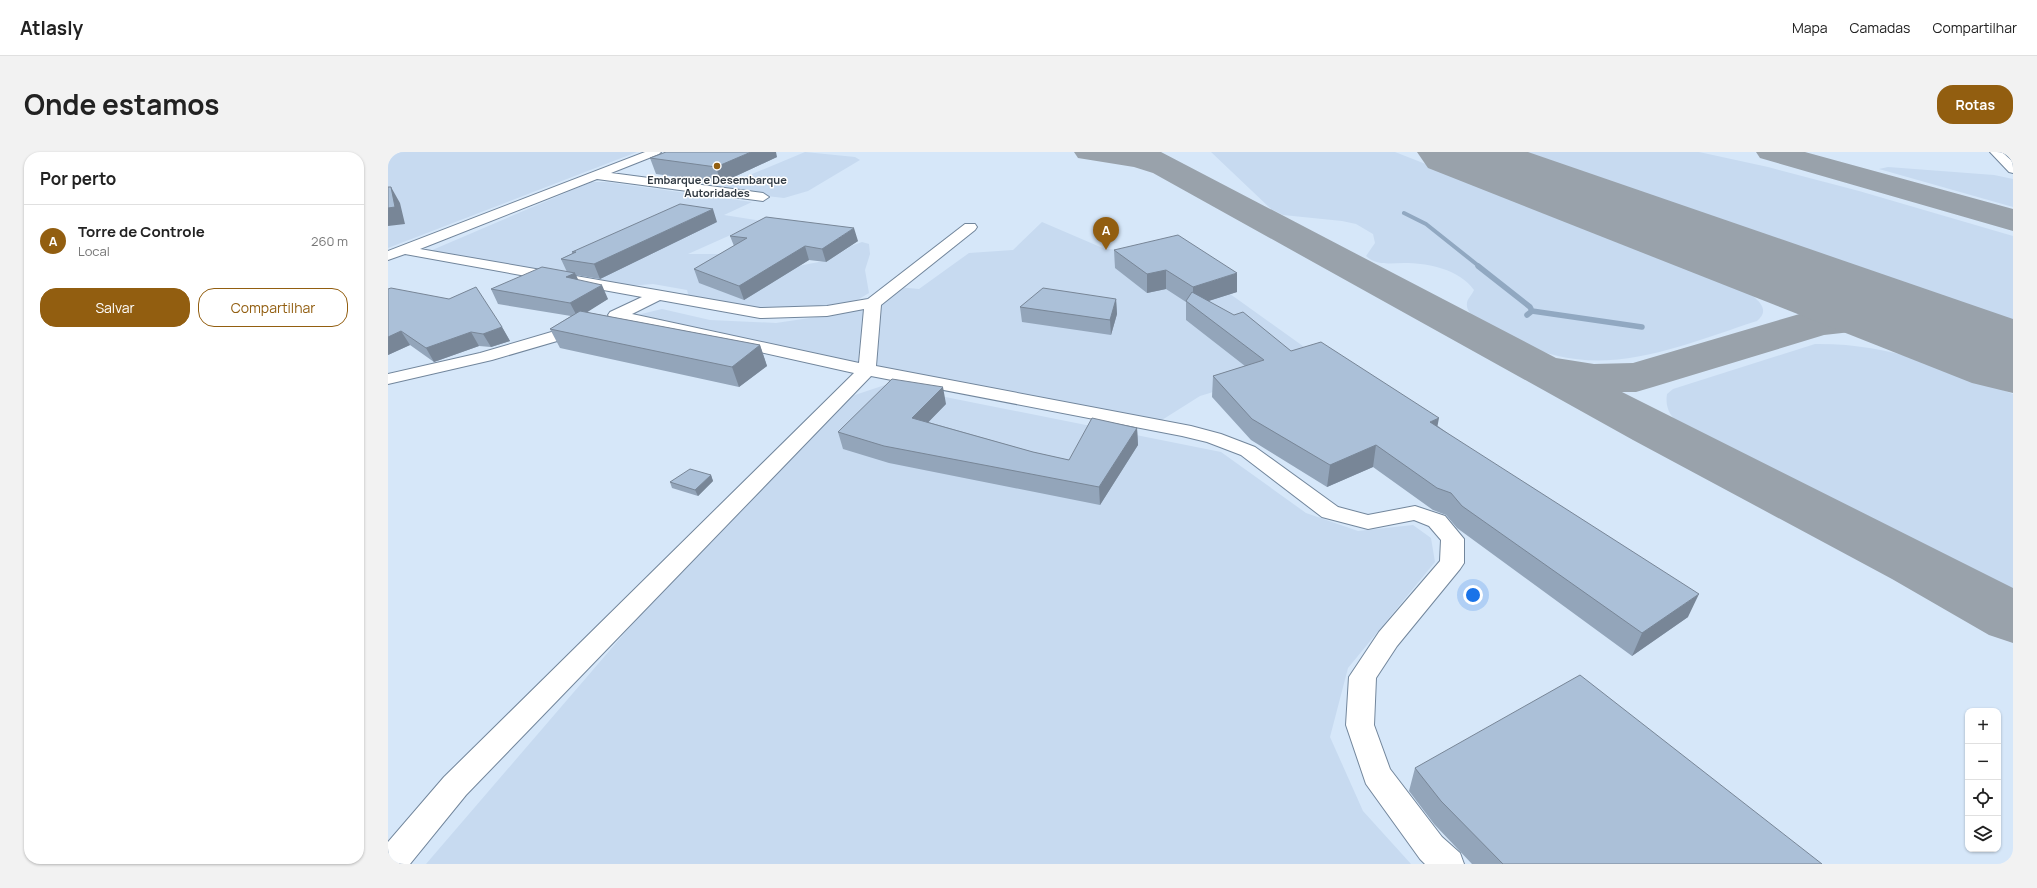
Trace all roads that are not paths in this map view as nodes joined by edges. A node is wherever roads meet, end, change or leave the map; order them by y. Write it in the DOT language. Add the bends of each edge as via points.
graph roads {
  1 [pos="655,152"];
  2 [pos="1996,152"];
  3 [pos="2013,169"];
  4 [pos="596,175"];
  5 [pos="763,197"];
  6 [pos="970,227"];
  7 [pos="404,250"];
  8 [pos="388,256"];
  9 [pos="658,295"];
  10 [pos="873,303"];
  11 [pos="603,320"];
  12 [pos="867,370"];
  13 [pos="388,379"];
  14 [pos="390,864"];
  15 [pos="1448,864"];
  1 -- 4 [label="lane"];
  2 -- 3 [label="lane"];
  4 -- 5 [label="lane"];
  4 -- 7 [label="lane"];
  6 -- 10 [label="lane"];
  7 -- 8 [label="lane"];
  7 -- 9 [label="lane"];
  9 -- 10 [label="lane" via="760,313 827,311"];
  9 -- 11 [label="lane"];
  10 -- 12 [label="lane"];
  11 -- 12 [label="lane"];
  11 -- 13 [label="lane" via="533,344"];
  12 -- 14 [label="lane" via="455,786"];
  12 -- 15 [label="lane" via="1199,434 1248,451 1330,512 1368,522 1415,514 1437,521 1453,539 1452,563 1388,639 1364,677 1360,724 1377,775 1430,848"];
}
